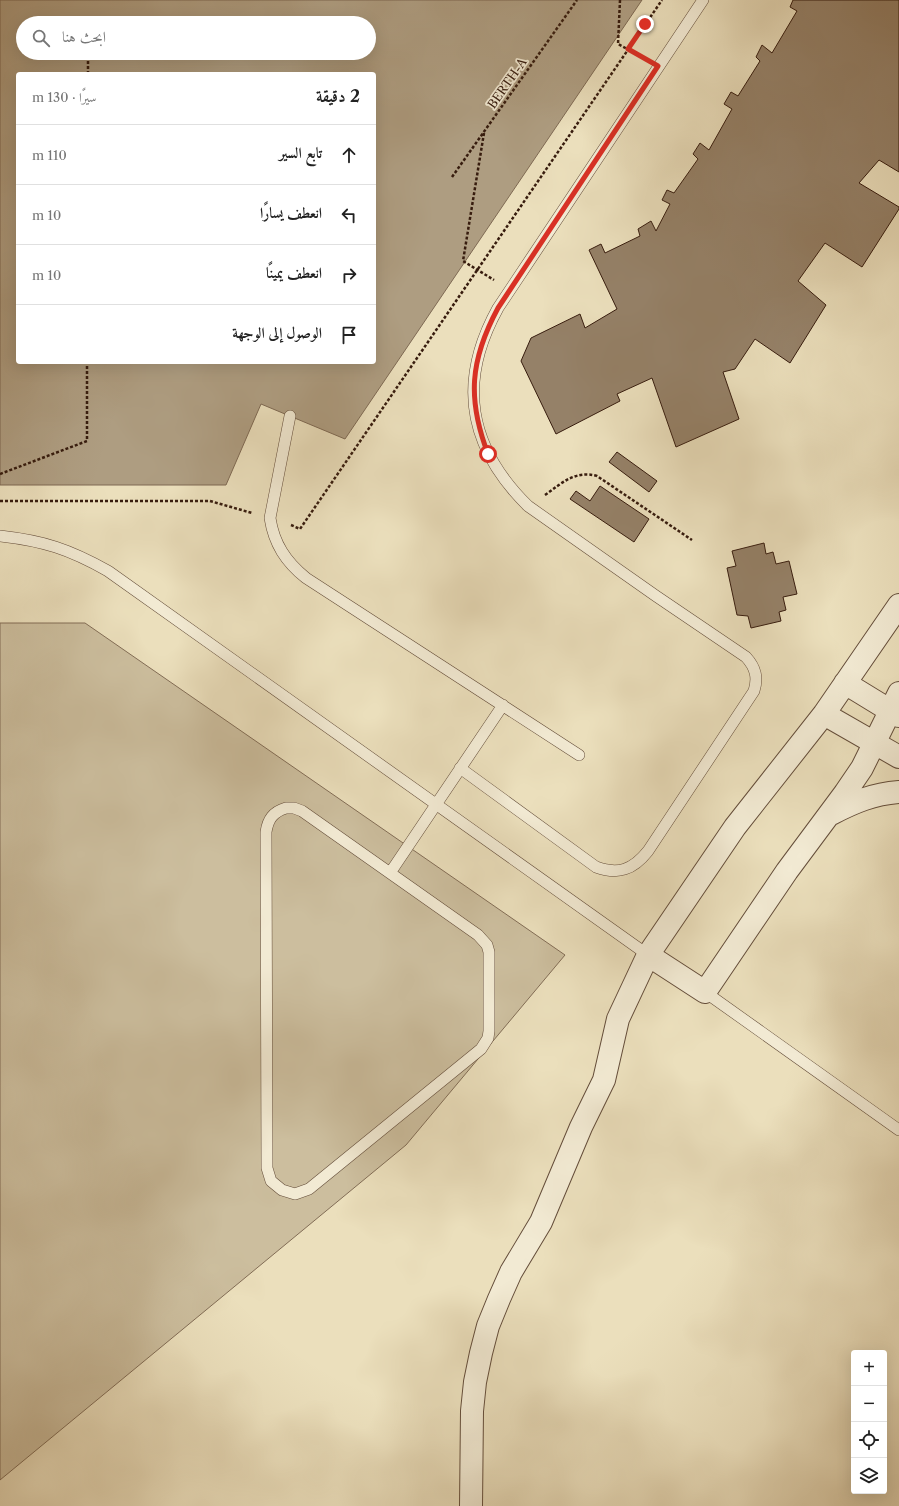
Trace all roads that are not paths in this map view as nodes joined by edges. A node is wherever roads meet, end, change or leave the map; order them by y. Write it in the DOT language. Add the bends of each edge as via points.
graph roads {
  1 [pos="703,0"];
  2 [pos="290,416"];
  3 [pos="0,536"];
  4 [pos="899,605"];
  5 [pos="845,683"];
  6 [pos="502,705"];
  7 [pos="896,707"];
  8 [pos="824,714"];
  9 [pos="875,743"];
  10 [pos="578,755"];
  11 [pos="899,757"];
  12 [pos="460,768"];
  13 [pos="899,792"];
  14 [pos="436,804"];
  15 [pos="828,816"];
  16 [pos="390,873"];
  17 [pos="648,955"];
  18 [pos="705,992"];
  19 [pos="899,1130"];
  20 [pos="471,1506"];
  1 -- 12 [label="lane" via="487,328 475,369 474,398 480,434 488,454 512,490 528,506 746,657 757,676 754,691 648,851 634,865 625,869 615,871 596,867"];
  2 -- 6 [label="lane" via="270,518 272,530 285,558 306,578"];
  3 -- 14 [label="lane" via="56,546 108,571"];
  4 -- 5 [label="street"];
  5 -- 7 [label="street"];
  5 -- 8 [label="street"];
  6 -- 10 [label="lane"];
  6 -- 12 [label="lane"];
  7 -- 9 [label="street"];
  8 -- 9 [label="street"];
  8 -- 17 [label="street" via="735,827"];
  9 -- 11 [label="street"];
  9 -- 15 [label="street" via="862,768"];
  12 -- 14 [label="lane"];
  13 -- 15 [label="street" via="882,793 855,801"];
  14 -- 16 [label="lane"];
  14 -- 17 [label="lane"];
  15 -- 18 [label="street" via="787,871"];
  16 -- 16 [label="lane" via="302,811 286,808 271,816 267,824 267,1168 272,1181 282,1190 295,1194 309,1189 481,1049 488,1038 487,945 478,935"];
  17 -- 18 [label="street"];
  17 -- 20 [label="street" via="618,1019 604,1080 541,1222 511,1272 488,1326 479,1360 472,1411"];
  18 -- 19 [label="lane"];
}
